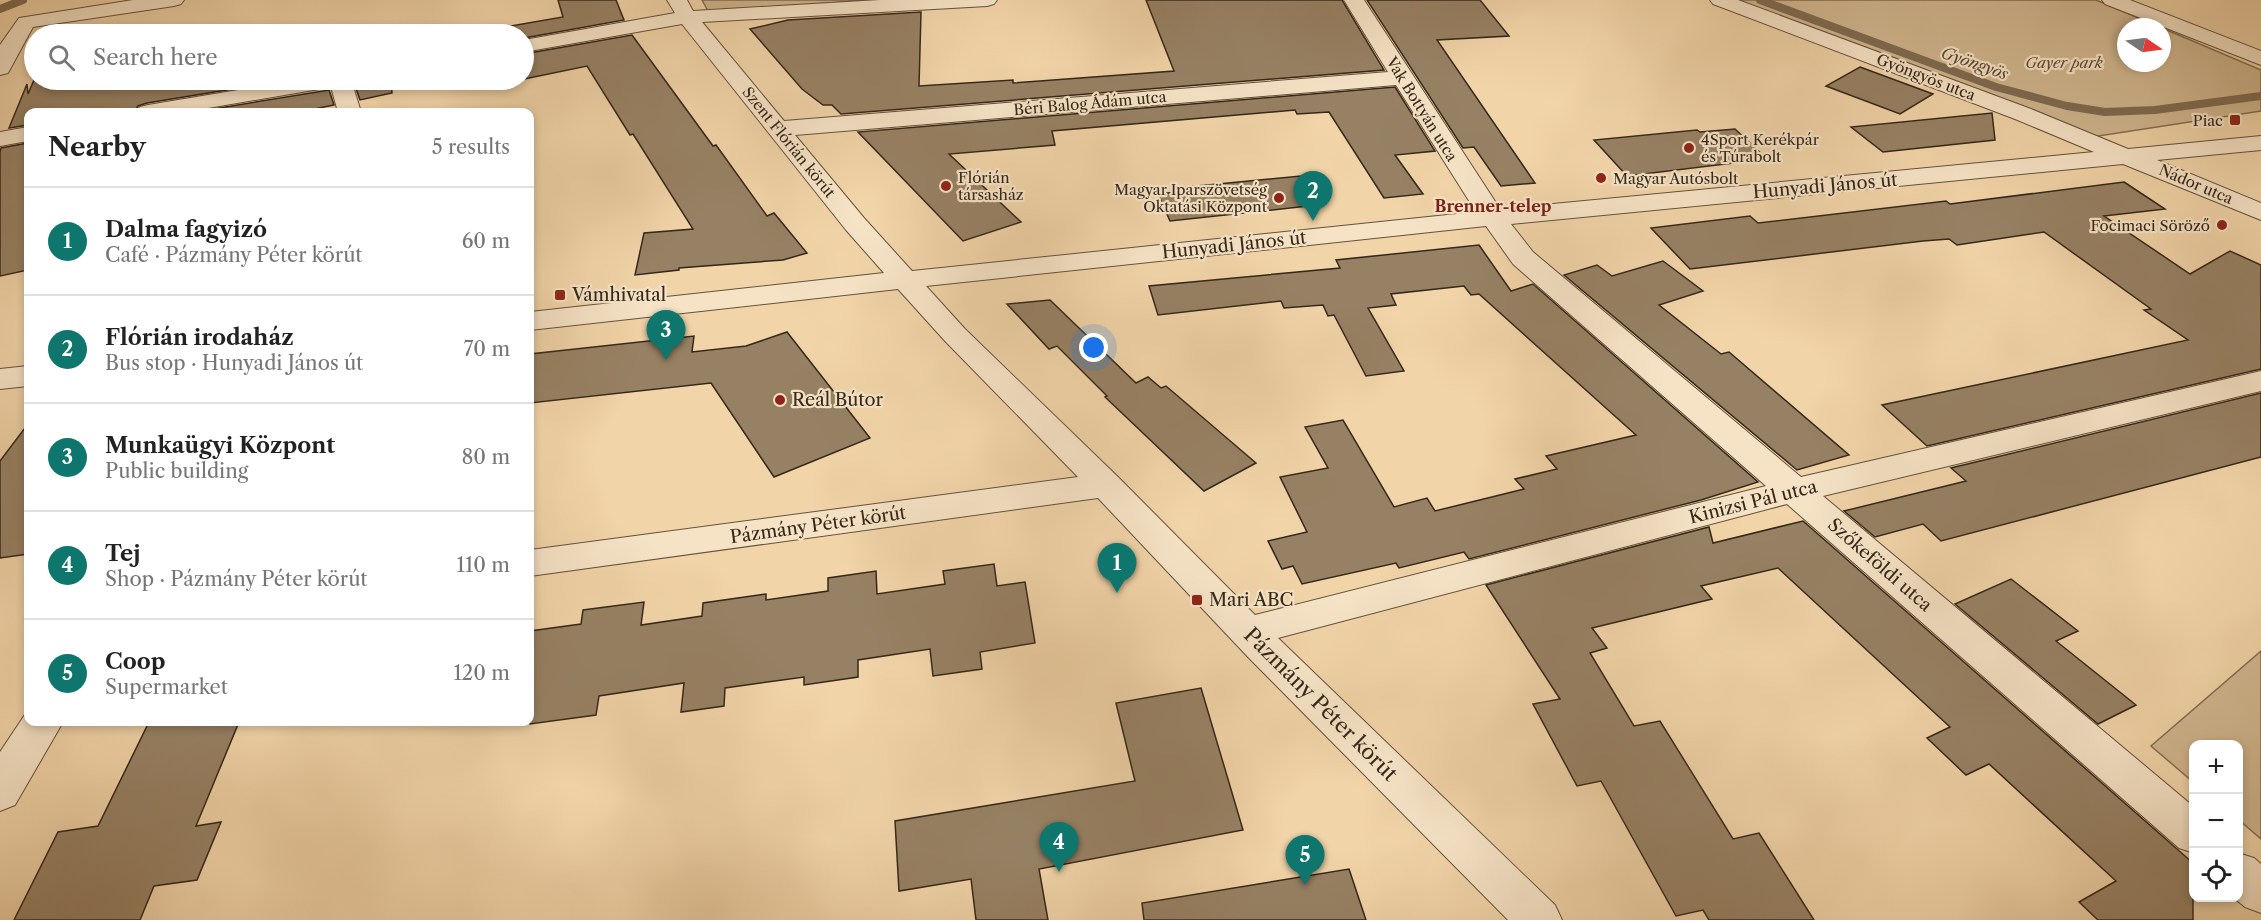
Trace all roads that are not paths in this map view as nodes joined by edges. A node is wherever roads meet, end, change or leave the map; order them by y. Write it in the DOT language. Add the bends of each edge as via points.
graph roads {
  1 [pos="174,0"];
  2 [pos="987,0"];
  3 [pos="1353,0"];
  4 [pos="1720,0"];
  5 [pos="2112,0"];
  6 [pos="682,8"];
  7 [pos="25,24"];
  8 [pos="24,25"];
  9 [pos="534,44"];
  10 [pos="2261,58"];
  11 [pos="0,68"];
  12 [pos="1402,78"];
  13 [pos="277,90"];
  14 [pos="343,90"];
  15 [pos="171,108"];
  16 [pos="348,108"];
  17 [pos="777,129"];
  18 [pos="24,135"];
  19 [pos="0,139"];
  20 [pos="2261,143"];
  21 [pos="2131,157"];
  22 [pos="2261,212"];
  23 [pos="1492,218"];
  24 [pos="907,279"];
  25 [pos="534,321"];
  26 [pos="24,377"];
  27 [pos="0,380"];
  28 [pos="2261,381"];
  29 [pos="1106,485"];
  30 [pos="1793,491"];
  31 [pos="534,562"];
  32 [pos="1248,631"];
  33 [pos="40,726"];
  34 [pos="4,776"];
  35 [pos="2189,831"];
  36 [pos="2243,877"];
  37 [pos="2261,892"];
  38 [pos="1539,920"];
  1 -- 7 [label="street"];
  2 -- 6 [label="street"];
  3 -- 12 [label="street, Vak Bottyán utca"];
  4 -- 21 [label="street, Gyöngyös utca"];
  5 -- 10 [label="street"];
  6 -- 9 [label="street"];
  6 -- 17 [label="street, Szent Flórián körút"];
  8 -- 11 [label="street"];
  12 -- 17 [label="street, Béri Balog Ádám utca"];
  12 -- 23 [label="street, Vak Bottyán utca"];
  13 -- 15 [label="street"];
  14 -- 16 [label="street"];
  17 -- 24 [label="street, Szent Flórián körút" via="855,224"];
  18 -- 19 [label="street"];
  20 -- 21 [label="street, Hunyadi János út"];
  21 -- 22 [label="street, Nádor utca"];
  21 -- 23 [label="street, Hunyadi János út"];
  23 -- 24 [label="street, Hunyadi János út"];
  23 -- 30 [label="street, Szőkeföldi utca" via="1523,258"];
  24 -- 25 [label="street, Hunyadi János út"];
  24 -- 29 [label="street, Pázmány Péter körút" via="955,335"];
  26 -- 27 [label="street"];
  28 -- 30 [label="street, Kinizsi Pál utca"];
  29 -- 31 [label="street, Pázmány Péter körút"];
  29 -- 32 [label="street, Pázmány Péter körút"];
  30 -- 32 [label="street, Kinizsi Pál utca"];
  30 -- 35 [label="street, Szőkeföldi utca"];
  32 -- 38 [label="street, Pázmány Péter körút"];
  33 -- 34 [label="street"];
  36 -- 37 [label="street"];
}
